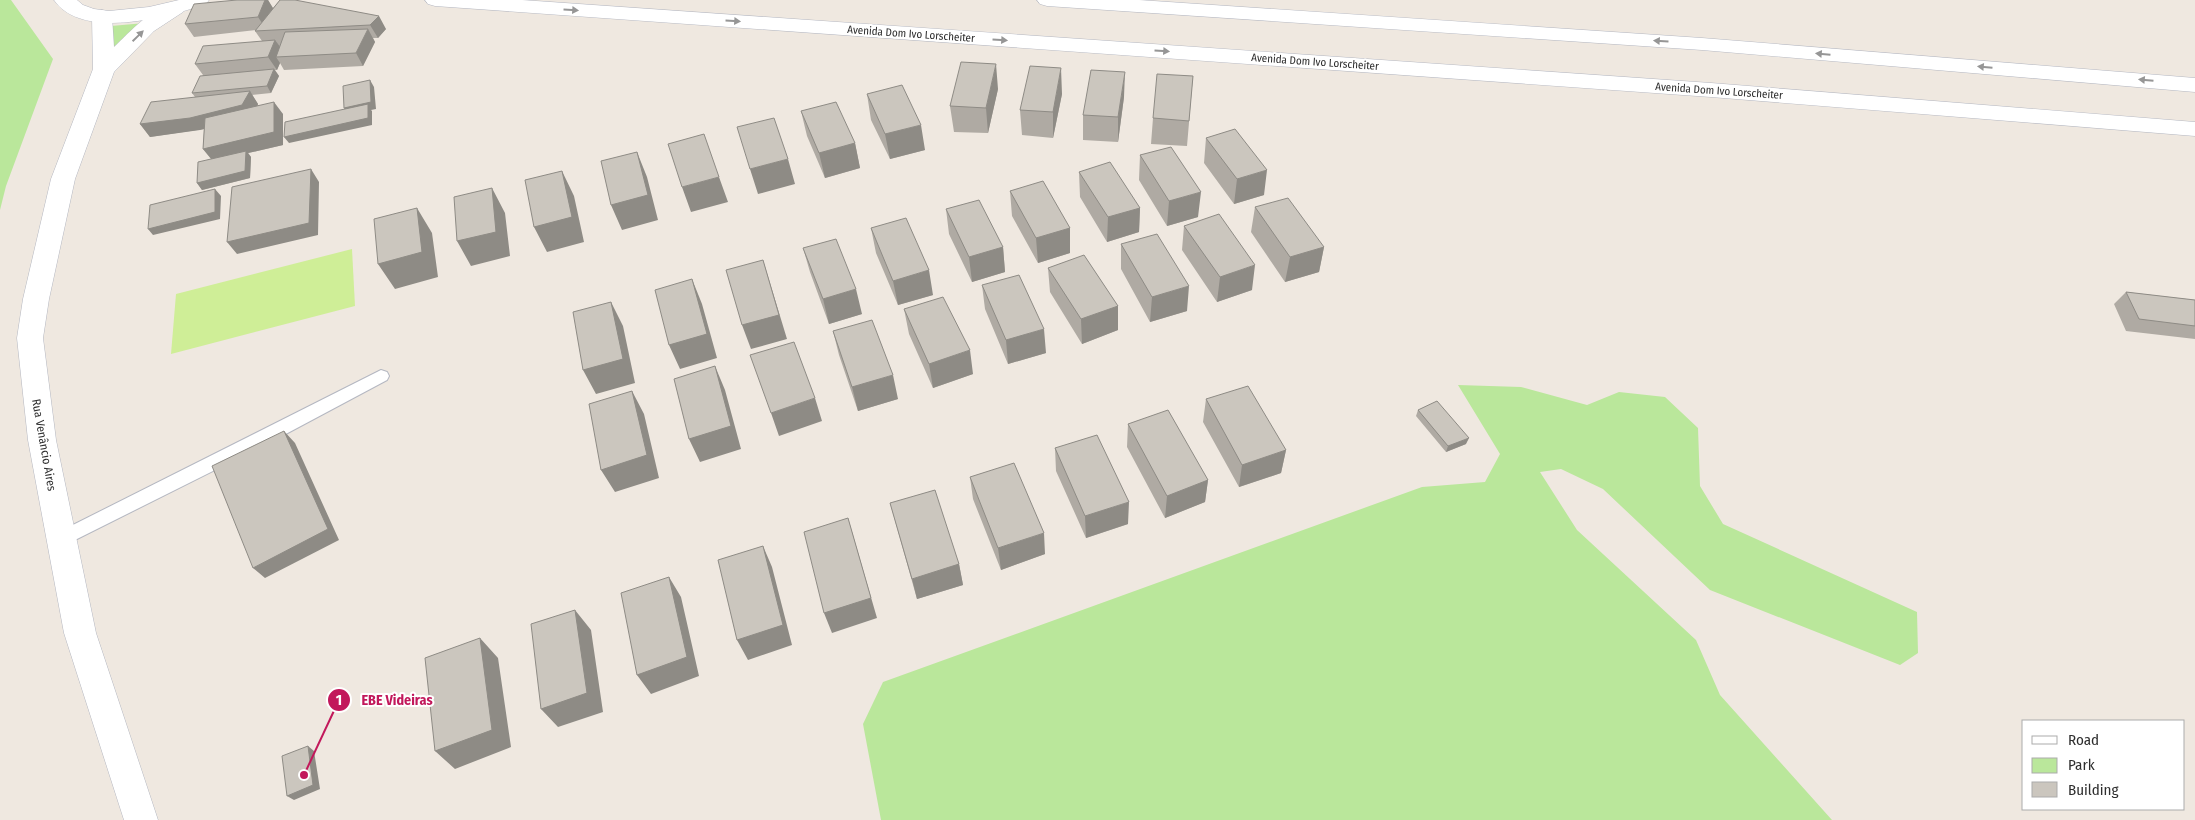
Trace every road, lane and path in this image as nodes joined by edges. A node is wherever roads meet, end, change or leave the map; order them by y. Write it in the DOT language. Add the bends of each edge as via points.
graph roads {
  1 [pos="64,0"];
  2 [pos="199,0"];
  3 [pos="435,0"];
  4 [pos="1048,0"];
  5 [pos="176,8"];
  6 [pos="102,16"];
  7 [pos="104,69"];
  8 [pos="2195,85"];
  9 [pos="2195,130"];
  10 [pos="380,376"];
  11 [pos="61,539"];
  12 [pos="141,820"];
  1 -- 6 [label="main road" via="82,12"];
  2 -- 5 [label="main road"];
  3 -- 9 [label="main road, Avenida Dom Ivo Lorscheiter, one-way" via="1711,90"];
  8 -- 4 [label="main road, one-way" via="1702,44"];
  5 -- 6 [label="main road" via="129,16"];
  7 -- 5 [label="main road, Rua Venâncio Aires, one-way" via="147,27"];
  6 -- 7 [label="main road, Rua Venâncio Aires"];
  7 -- 11 [label="main road, Rua Venâncio Aires" via="63,179 30,338 42,440"];
  10 -- 11 [label="lane"];
  11 -- 12 [label="main road, Rua Venâncio Aires" via="80,633"];
}
